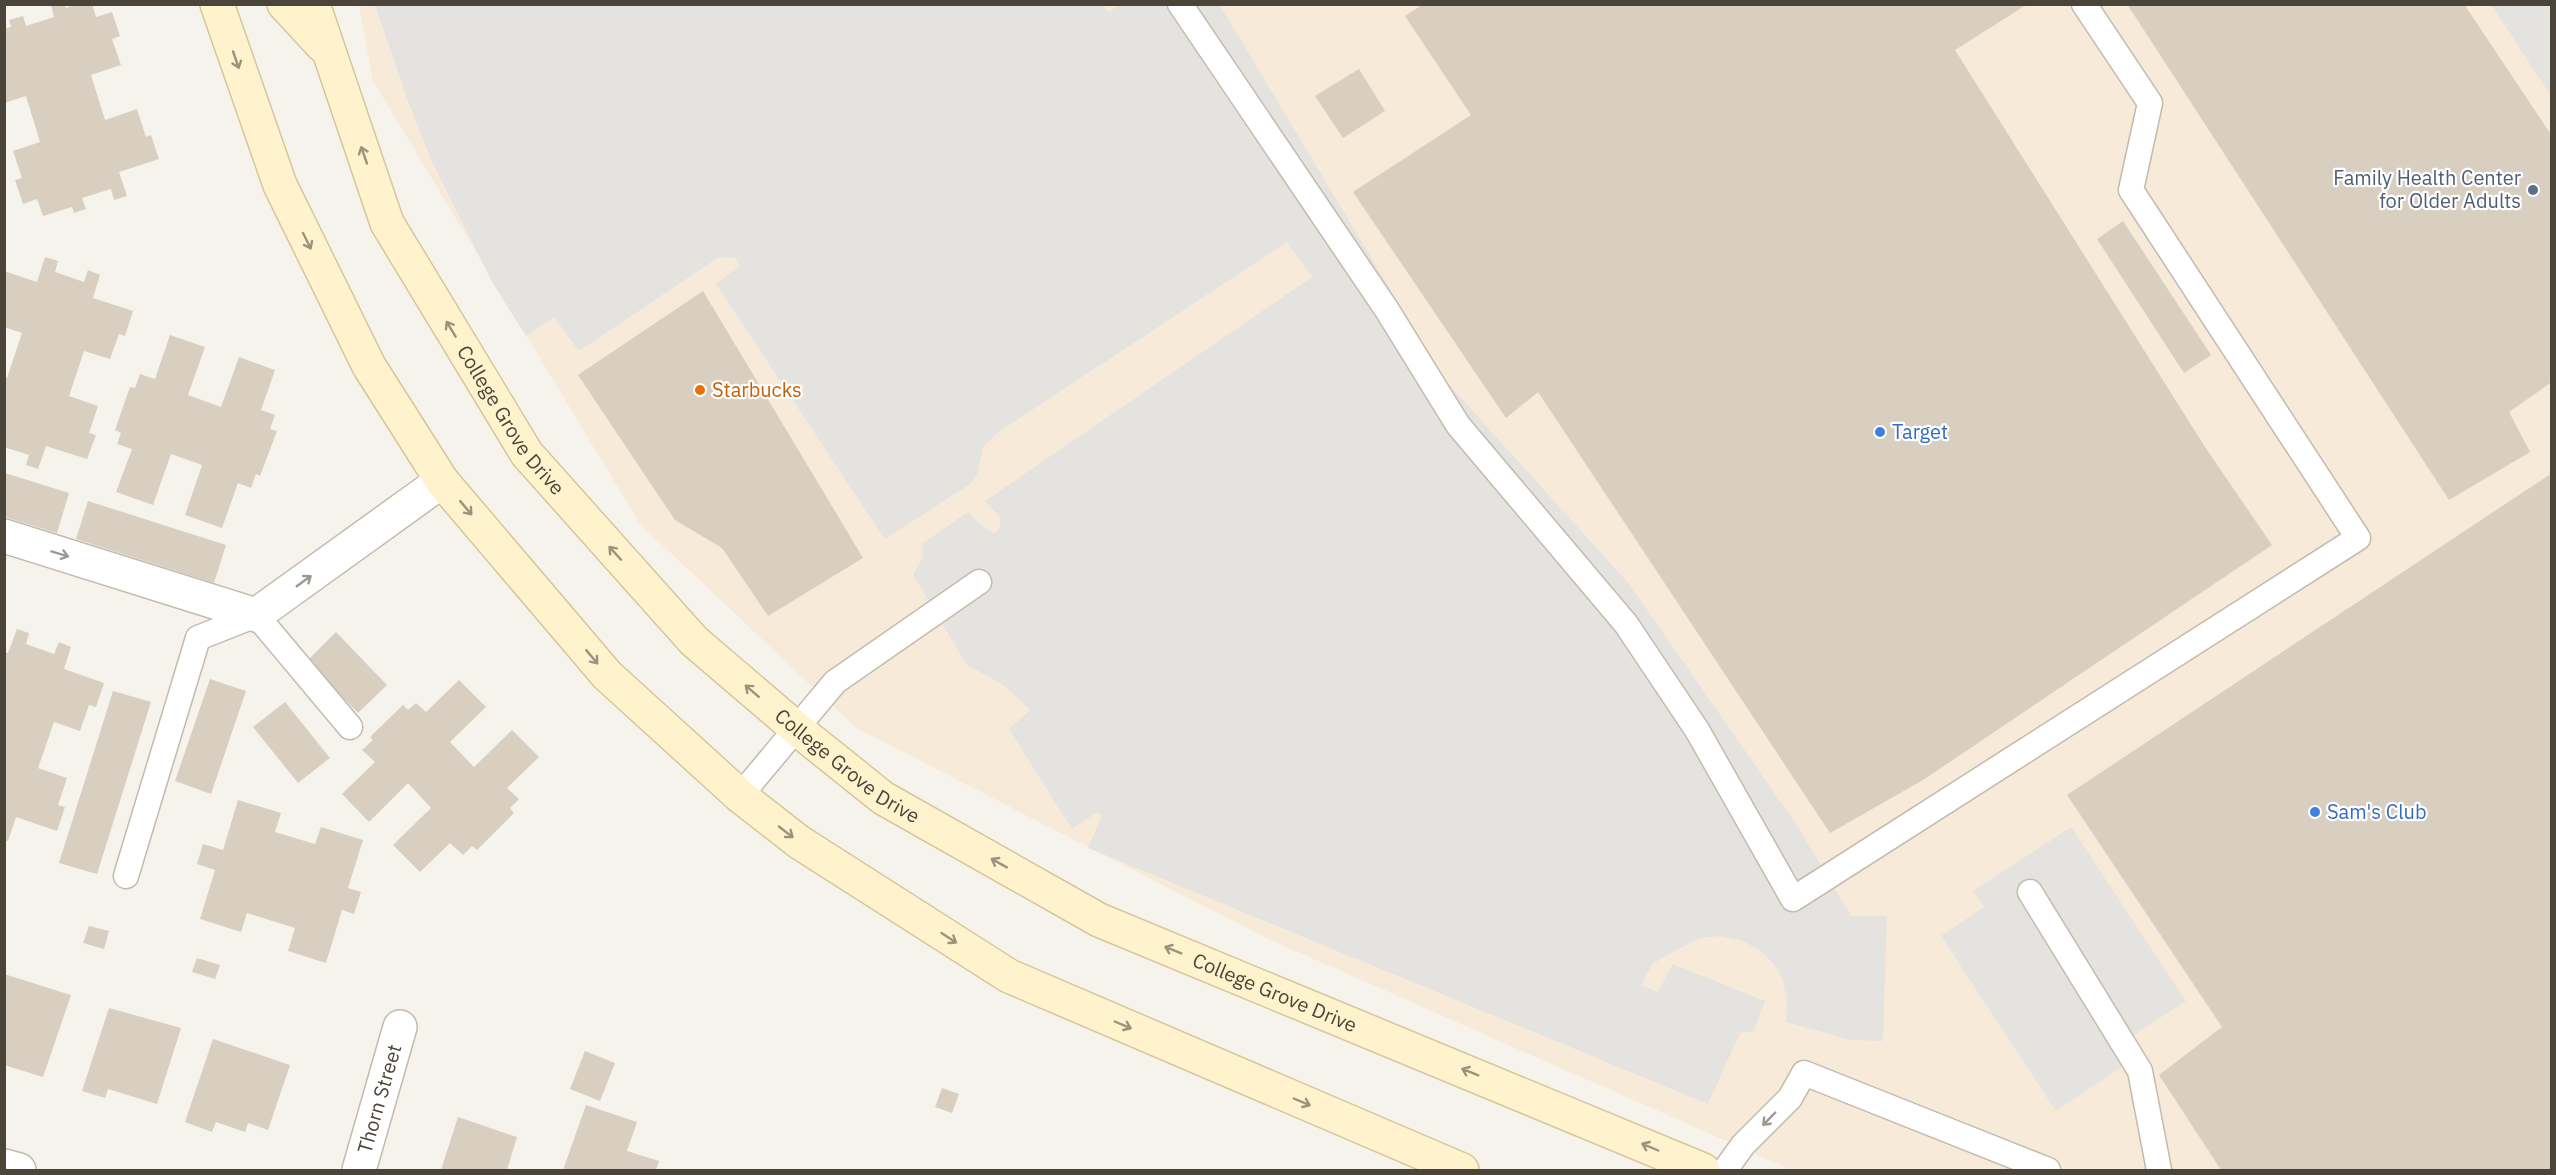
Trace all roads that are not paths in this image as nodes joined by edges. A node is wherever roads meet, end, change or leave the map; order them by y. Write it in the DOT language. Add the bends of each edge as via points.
graph roads {
  1 [pos="217,4"];
  2 [pos="285,4"];
  3 [pos="313,4"];
  4 [pos="1180,4"];
  5 [pos="2084,4"];
  6 [pos="329,52"];
  7 [pos="442,481"];
  8 [pos="4,536"];
  9 [pos="979,582"];
  10 [pos="256,615"];
  11 [pos="350,727"];
  12 [pos="797,729"];
  13 [pos="740,796"];
  14 [pos="126,876"];
  15 [pos="2030,892"];
  16 [pos="400,1027"];
  17 [pos="4,1166"];
  18 [pos="19,1170"];
  19 [pos="359,1170"];
  20 [pos="1462,1170"];
  21 [pos="1703,1170"];
  22 [pos="1725,1170"];
  23 [pos="2048,1170"];
  24 [pos="2159,1170"];
  1 -- 7 [label="main road, one-way" via="280,185 369,366"];
  2 -- 6 [label="main road"];
  3 -- 6 [label="main road, College Grove Drive"];
  4 -- 5 [label="lane" via="1387,310 1458,425 1626,624 1697,730 1793,899 2358,538 2131,190 2150,103"];
  12 -- 6 [label="main road, College Grove Drive, one-way" via="694,641 527,454 387,222"];
  10 -- 7 [label="street, one-way"];
  7 -- 13 [label="main road, one-way" via="607,675"];
  8 -- 10 [label="street, one-way"];
  9 -- 12 [label="lane" via="835,682"];
  10 -- 11 [label="lane"];
  10 -- 14 [label="lane" via="198,638"];
  12 -- 13 [label="lane"];
  21 -- 12 [label="main road, College Grove Drive, one-way" via="1099,920 883,798"];
  13 -- 20 [label="main road, one-way" via="799,842 1009,976"];
  15 -- 24 [label="lane" via="2140,1071"];
  16 -- 19 [label="street, Thorn Street"];
  17 -- 18 [label="street"];
  23 -- 22 [label="lane, one-way" via="1804,1073 1790,1098 1743,1145"];
}
